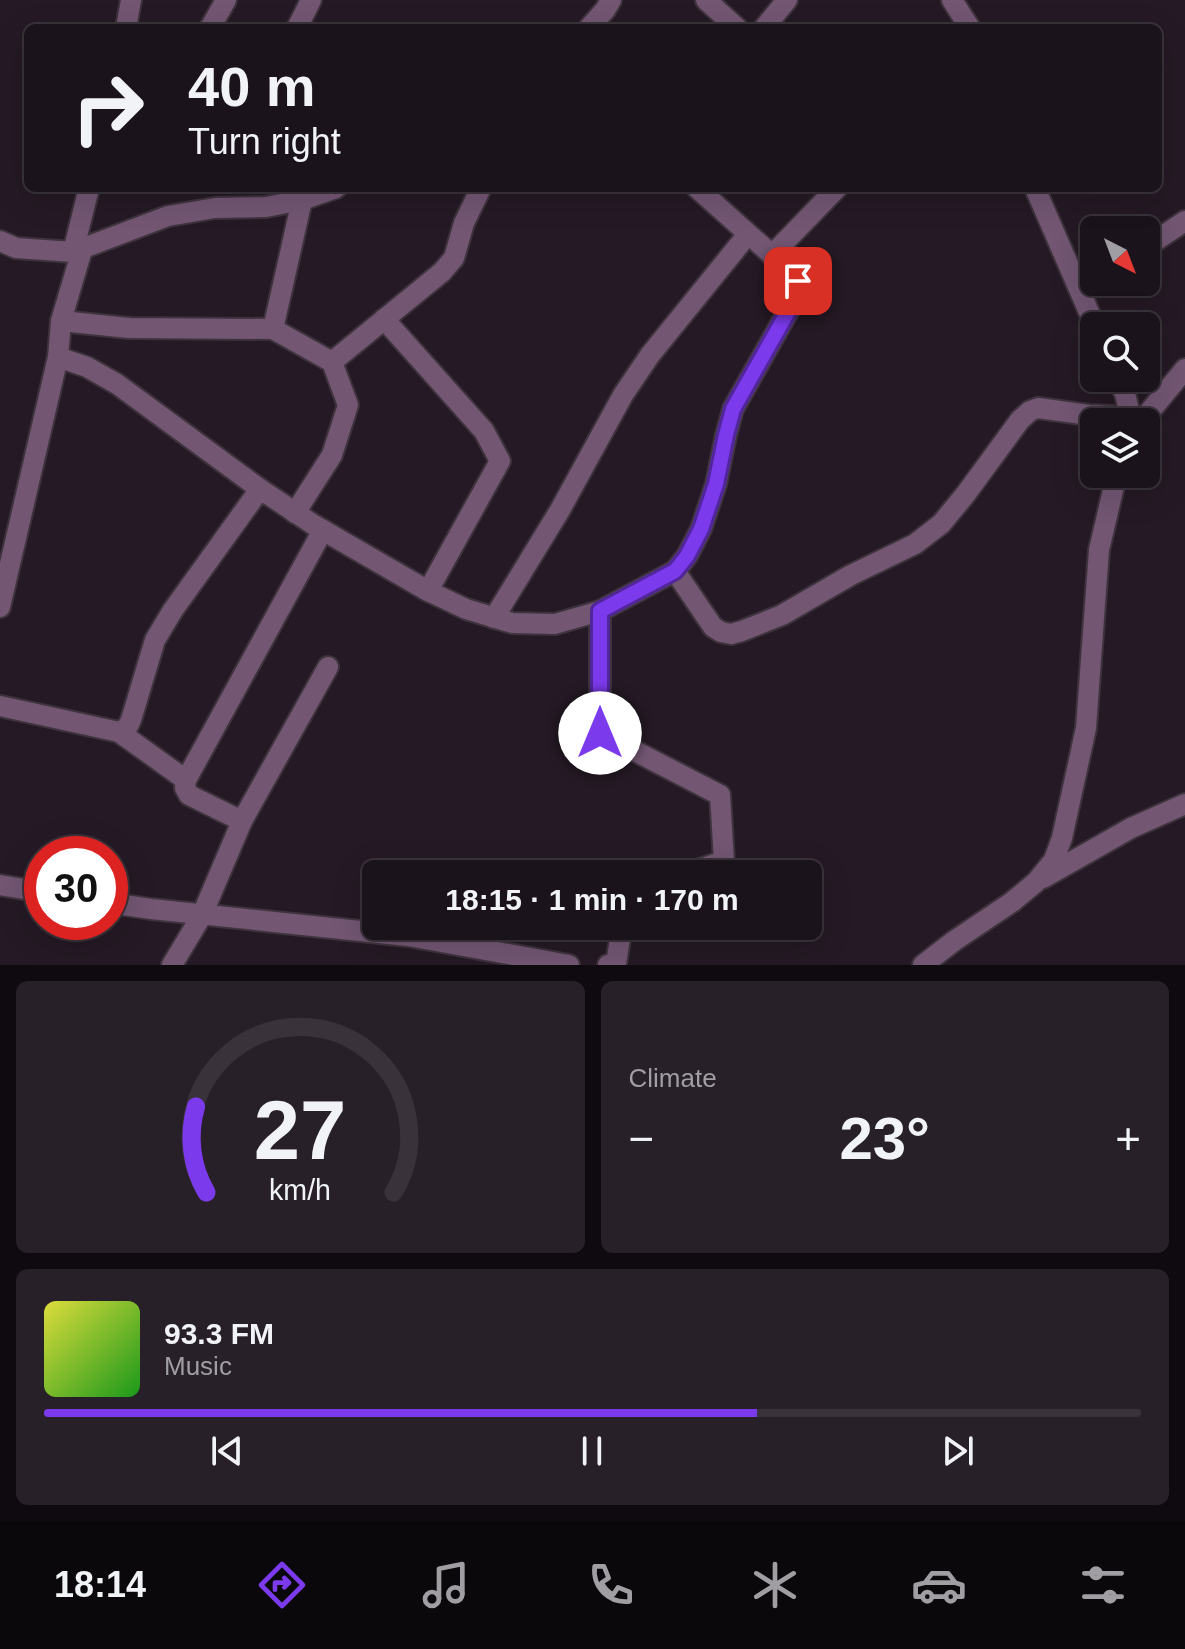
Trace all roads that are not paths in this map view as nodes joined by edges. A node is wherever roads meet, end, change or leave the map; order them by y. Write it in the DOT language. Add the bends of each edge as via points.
graph roads {
  1 [pos="131,0"];
  2 [pos="226,0"];
  3 [pos="311,0"];
  4 [pos="611,0"];
  5 [pos="706,0"];
  6 [pos="787,0"];
  7 [pos="952,0"];
  8 [pos="127,24"];
  9 [pos="212,24"];
  10 [pos="299,24"];
  11 [pos="593,24"];
  12 [pos="733,24"];
  13 [pos="767,24"];
  14 [pos="967,24"];
  15 [pos="88,192"];
  16 [pos="325,192"];
  17 [pos="479,192"];
  18 [pos="701,192"];
  19 [pos="833,192"];
  20 [pos="1037,192"];
  21 [pos="302,200"];
  22 [pos="1185,221"];
  23 [pos="748,234"];
  24 [pos="1160,238"];
  25 [pos="0,241"];
  26 [pos="73,252"];
  27 [pos="772,255"];
  28 [pos="1089,312"];
  29 [pos="384,319"];
  30 [pos="61,321"];
  31 [pos="273,329"];
  32 [pos="58,357"];
  33 [pos="332,362"];
  34 [pos="1185,369"];
  35 [pos="1148,408"];
  36 [pos="1080,414"];
  37 [pos="1114,488"];
  38 [pos="260,489"];
  39 [pos="295,513"];
  40 [pos="323,530"];
  41 [pos="675,571"];
  42 [pos="428,591"];
  43 [pos="0,607"];
  44 [pos="600,611"];
  45 [pos="494,618"];
  46 [pos="328,667"];
  47 [pos="0,706"];
  48 [pos="119,732"];
  49 [pos="186,780"];
  50 [pos="1185,804"];
  51 [pos="242,821"];
  52 [pos="724,860"];
  53 [pos="1036,882"];
  54 [pos="0,885"];
  55 [pos="24,889"];
  56 [pos="128,905"];
  57 [pos="202,915"];
  58 [pos="620,940"];
  59 [pos="172,965"];
  60 [pos="569,965"];
  61 [pos="608,965"];
  62 [pos="923,965"];
  1 -- 8 [label="street"];
  2 -- 9 [label="street"];
  3 -- 10 [label="street"];
  4 -- 11 [label="street"];
  5 -- 12 [label="street"];
  6 -- 13 [label="street"];
  7 -- 14 [label="street"];
  15 -- 26 [label="street"];
  16 -- 21 [label="street"];
  17 -- 29 [label="street" via="454,258"];
  18 -- 23 [label="street"];
  19 -- 27 [label="street"];
  20 -- 28 [label="street"];
  21 -- 26 [label="street" via="168,216"];
  21 -- 31 [label="street"];
  22 -- 24 [label="street"];
  23 -- 27 [label="street"];
  23 -- 45 [label="street" via="623,395"];
  25 -- 26 [label="street" via="16,248"];
  26 -- 30 [label="street" via="82,250"];
  27 -- 41 [label="street" via="798,281 799,292 733,409 701,529"];
  29 -- 33 [label="street"];
  29 -- 42 [label="street" via="484,431 500,461"];
  30 -- 31 [label="street" via="129,328"];
  30 -- 32 [label="street"];
  31 -- 33 [label="street"];
  32 -- 38 [label="street" via="117,384"];
  32 -- 43 [label="street"];
  33 -- 39 [label="street" via="348,405 332,455"];
  34 -- 35 [label="street"];
  36 -- 41 [label="street" via="1030,411 941,524 915,544 742,631 731,634 713,627"];
  37 -- 53 [label="street" via="1099,550 1086,728 1062,838 1054,860"];
  38 -- 39 [label="street"];
  38 -- 48 [label="street" via="155,640 131,720"];
  39 -- 40 [label="street"];
  40 -- 42 [label="street"];
  40 -- 49 [label="street"];
  41 -- 44 [label="street"];
  42 -- 45 [label="street"];
  44 -- 45 [label="street" via="555,624"];
  44 -- 52 [label="street" via="600,733 720,795"];
  46 -- 51 [label="street"];
  47 -- 48 [label="street"];
  48 -- 49 [label="street"];
  49 -- 51 [label="street" via="189,795"];
  50 -- 53 [label="street"];
  51 -- 57 [label="street"];
  53 -- 62 [label="street"];
  54 -- 55 [label="street"];
  56 -- 57 [label="street"];
  57 -- 59 [label="street"];
  57 -- 60 [label="street" via="408,936"];
  58 -- 61 [label="street" via="616,964"];
}
